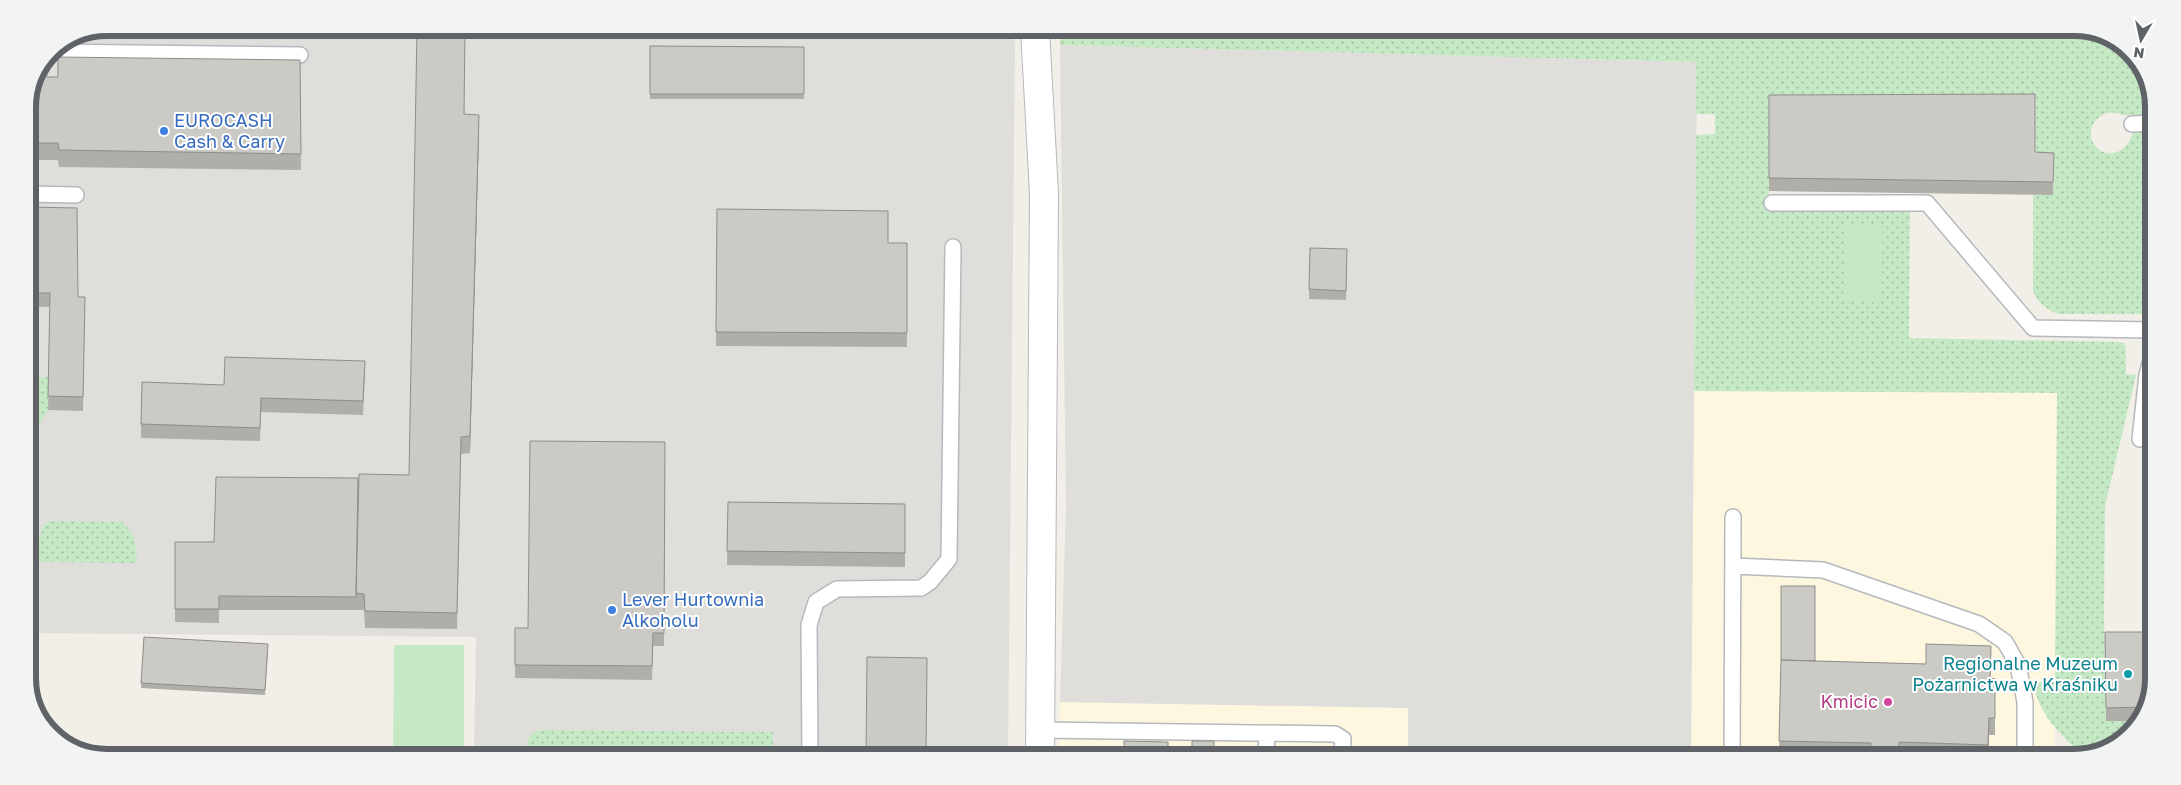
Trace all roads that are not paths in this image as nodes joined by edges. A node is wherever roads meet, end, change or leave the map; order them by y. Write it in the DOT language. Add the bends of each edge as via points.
graph roads {
  1 [pos="1035,36"];
  2 [pos="63,52"];
  3 [pos="300,55"];
  4 [pos="2145,123"];
  5 [pos="2132,124"];
  6 [pos="36,194"];
  7 [pos="76,195"];
  8 [pos="1772,203"];
  9 [pos="953,248"];
  10 [pos="2145,330"];
  11 [pos="2145,393"];
  12 [pos="2140,439"];
  13 [pos="1733,517"];
  14 [pos="1733,566"];
  15 [pos="1267,733"];
  16 [pos="1040,743"];
  17 [pos="810,749"];
  18 [pos="1266,749"];
  19 [pos="1342,749"];
  20 [pos="1732,749"];
  21 [pos="2025,749"];
  1 -- 16 [label="street" via="1044,194"];
  2 -- 3 [label="lane"];
  4 -- 5 [label="lane"];
  6 -- 7 [label="lane"];
  8 -- 10 [label="lane" via="1927,204 2033,328"];
  9 -- 17 [label="lane" via="949,559 922,588 837,589 816,602 808,625"];
  11 -- 12 [label="lane"];
  13 -- 14 [label="lane"];
  14 -- 20 [label="lane"];
  14 -- 21 [label="lane" via="1823,570 1979,624 2005,642 2018,665 2025,702"];
  15 -- 16 [label="lane"];
  15 -- 18 [label="lane"];
  15 -- 19 [label="lane" via="1335,734 1343,739"];
}
